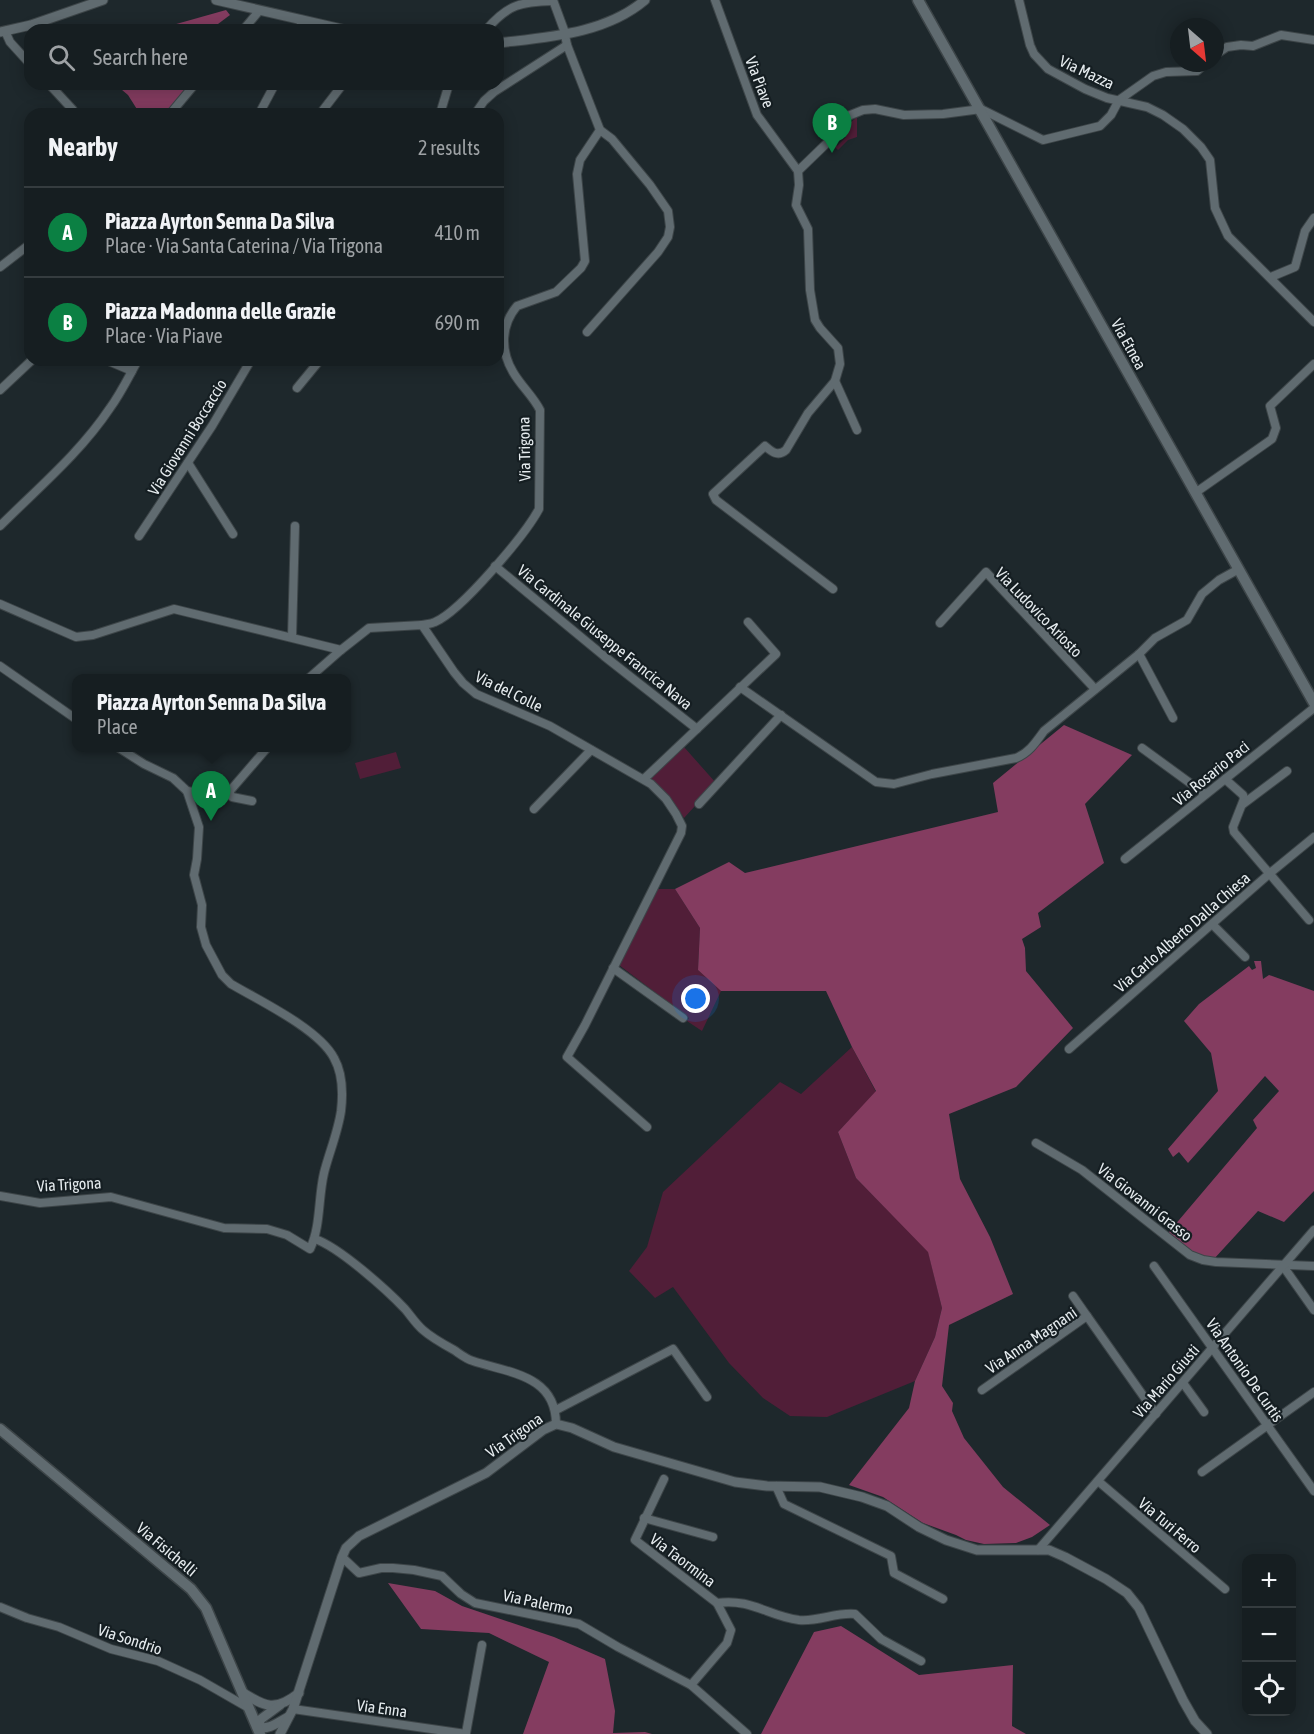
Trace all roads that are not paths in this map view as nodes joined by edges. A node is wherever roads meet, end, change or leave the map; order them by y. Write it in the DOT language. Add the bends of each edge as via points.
graph roads {
  1 [pos="104,0"];
  2 [pos="216,0"];
  3 [pos="645,0"];
  4 [pos="715,0"];
  5 [pos="918,0"];
  6 [pos="1019,0"];
  7 [pos="553,1"];
  8 [pos="260,11"];
  9 [pos="303,20"];
  10 [pos="28,24"];
  11 [pos="248,24"];
  12 [pos="301,24"];
  13 [pos="320,24"];
  14 [pos="491,24"];
  15 [pos="24,25"];
  16 [pos="2,32"];
  17 [pos="565,34"];
  18 [pos="1314,40"];
  19 [pos="504,43"];
  20 [pos="567,45"];
  21 [pos="1224,49"];
  22 [pos="24,57"];
  23 [pos="1170,72"];
  24 [pos="504,86"];
  25 [pos="55,90"];
  26 [pos="190,90"];
  27 [pos="272,90"];
  28 [pos="338,90"];
  29 [pos="447,90"];
  30 [pos="499,90"];
  31 [pos="1119,100"];
  32 [pos="71,108"];
  33 [pos="175,108"];
  34 [pos="262,108"];
  35 [pos="324,108"];
  36 [pos="442,108"];
  37 [pos="479,108"];
  38 [pos="981,109"];
  39 [pos="600,130"];
  40 [pos="798,171"];
  41 [pos="1312,224"];
  42 [pos="24,249"];
  43 [pos="0,267"];
  44 [pos="1271,277"];
  45 [pos="1314,322"];
  46 [pos="504,331"];
  47 [pos="587,332"];
  48 [pos="504,346"];
  49 [pos="1314,364"];
  50 [pos="26,366"];
  51 [pos="120,366"];
  52 [pos="135,366"];
  53 [pos="247,366"];
  54 [pos="315,366"];
  55 [pos="132,371"];
  56 [pos="835,381"];
  57 [pos="297,388"];
  58 [pos="0,390"];
  59 [pos="857,430"];
  60 [pos="188,463"];
  61 [pos="1195,493"];
  62 [pos="0,526"];
  63 [pos="295,526"];
  64 [pos="233,534"];
  65 [pos="139,536"];
  66 [pos="495,566"];
  67 [pos="1239,569"];
  68 [pos="833,590"];
  69 [pos="0,604"];
  70 [pos="748,622"];
  71 [pos="940,623"];
  72 [pos="422,625"];
  73 [pos="292,637"];
  74 [pos="341,650"];
  75 [pos="1139,654"];
  76 [pos="0,666"];
  77 [pos="314,674"];
  78 [pos="740,687"];
  79 [pos="1095,689"];
  80 [pos="1314,703"];
  81 [pos="1314,708"];
  82 [pos="781,715"];
  83 [pos="72,716"];
  84 [pos="1173,718"];
  85 [pos="697,729"];
  86 [pos="1142,748"];
  87 [pos="591,750"];
  88 [pos="126,752"];
  89 [pos="263,752"];
  90 [pos="1287,771"];
  91 [pos="644,779"];
  92 [pos="1224,779"];
  93 [pos="187,791"];
  94 [pos="229,792"];
  95 [pos="1205,794"];
  96 [pos="252,801"];
  97 [pos="699,804"];
  98 [pos="1243,804"];
  99 [pos="534,809"];
  100 [pos="1314,837"];
  101 [pos="1125,859"];
  102 [pos="1269,874"];
  103 [pos="1309,920"];
  104 [pos="1212,924"];
  105 [pos="1245,957"];
  106 [pos="613,968"];
  107 [pos="683,1018"];
  108 [pos="1069,1049"];
  109 [pos="646,1127"];
  110 [pos="1036,1143"];
  111 [pos="0,1196"];
  112 [pos="1314,1230"];
  113 [pos="315,1239"];
  114 [pos="1154,1266"];
  115 [pos="1283,1266"];
  116 [pos="1314,1266"];
  117 [pos="1073,1296"];
  118 [pos="1314,1310"];
  119 [pos="1087,1316"];
  120 [pos="1213,1348"];
  121 [pos="1183,1383"];
  122 [pos="982,1390"];
  123 [pos="1314,1392"];
  124 [pos="706,1397"];
  125 [pos="556,1410"];
  126 [pos="1204,1412"];
  127 [pos="1156,1413"];
  128 [pos="556,1424"];
  129 [pos="1268,1426"];
  130 [pos="0,1429"];
  131 [pos="1202,1472"];
  132 [pos="664,1479"];
  133 [pos="1098,1481"];
  134 [pos="776,1486"];
  135 [pos="1314,1491"];
  136 [pos="644,1518"];
  137 [pos="713,1537"];
  138 [pos="1038,1550"];
  139 [pos="342,1557"];
  140 [pos="1225,1589"];
  141 [pos="943,1599"];
  142 [pos="717,1603"];
  143 [pos="0,1607"];
  144 [pos="482,1645"];
  145 [pos="921,1661"];
  146 [pos="691,1685"];
  147 [pos="242,1692"];
  148 [pos="298,1693"];
  149 [pos="280,1705"];
  150 [pos="247,1707"];
  151 [pos="292,1712"];
  152 [pos="258,1731"];
  153 [pos="466,1733"];
  154 [pos="280,1734"];
  155 [pos="747,1734"];
  156 [pos="1207,1734"];
  1 -- 10 [label="street"];
  2 -- 8 [label="street"];
  3 -- 17 [label="street" via="621,17"];
  4 -- 40 [label="street, Via Piave" via="757,115"];
  5 -- 38 [label="main road, Via Etnea"];
  6 -- 31 [label="street, Via Mazza" via="1030,45 1048,69 1085,89"];
  7 -- 14 [label="street" via="517,4"];
  7 -- 17 [label="street"];
  8 -- 9 [label="street"];
  8 -- 11 [label="street"];
  9 -- 12 [label="street"];
  9 -- 13 [label="street"];
  15 -- 16 [label="street"];
  16 -- 22 [label="street"];
  17 -- 19 [label="street"];
  17 -- 20 [label="street"];
  18 -- 21 [label="street" via="1281,35 1253,46"];
  20 -- 24 [label="street"];
  20 -- 39 [label="street"];
  23 -- 31 [label="street" via="1153,76"];
  25 -- 32 [label="street"];
  26 -- 33 [label="street"];
  27 -- 34 [label="street"];
  28 -- 35 [label="street"];
  29 -- 36 [label="street"];
  30 -- 37 [label="street"];
  31 -- 38 [label="street" via="1100,126 1043,140"];
  31 -- 44 [label="street, Via Mazza" via="1163,114 1201,147 1210,160 1215,208 1223,227 1234,244"];
  38 -- 40 [label="street" via="904,116 874,109 856,112"];
  38 -- 61 [label="main road, Via Etnea"];
  39 -- 46 [label="street, Via Trigona" via="580,160 577,174 585,261 556,292 517,306"];
  39 -- 47 [label="street" via="612,138 650,185 668,211 670,227 658,252"];
  40 -- 56 [label="street" via="796,205 808,229 813,311 820,328 838,348 840,364"];
  41 -- 44 [label="street" via="1305,231 1295,267"];
  42 -- 43 [label="street"];
  44 -- 45 [label="street, Via Mazza"];
  48 -- 66 [label="street, Via Trigona" via="512,371 540,410 540,499 532,520"];
  49 -- 61 [label="street" via="1270,406 1276,428 1272,439"];
  50 -- 58 [label="street"];
  51 -- 55 [label="street"];
  52 -- 55 [label="street"];
  53 -- 60 [label="street, Via Giovanni Boccaccio"];
  54 -- 57 [label="street"];
  55 -- 62 [label="street" via="110,408 77,449"];
  56 -- 59 [label="street"];
  56 -- 68 [label="street" via="808,413 786,450 775,453 765,446 713,494"];
  60 -- 64 [label="street"];
  60 -- 65 [label="street, Via Giovanni Boccaccio"];
  61 -- 67 [label="main road, Via Etnea"];
  63 -- 73 [label="street"];
  66 -- 72 [label="street, Via Trigona" via="446,615"];
  66 -- 85 [label="street, Via Cardinale Giuseppe Francica Nava"];
  67 -- 75 [label="street" via="1202,594 1187,620 1155,638"];
  67 -- 80 [label="main road, Via Etnea"];
  69 -- 73 [label="street" via="76,637 174,609"];
  70 -- 78 [label="street" via="776,654"];
  71 -- 79 [label="street, Via Ludovico Ariosto" via="986,572"];
  72 -- 74 [label="street" via="369,628"];
  72 -- 87 [label="street, Via del Colle" via="453,672 476,694 550,726"];
  73 -- 74 [label="street"];
  74 -- 77 [label="street"];
  75 -- 79 [label="street"];
  75 -- 84 [label="street"];
  76 -- 83 [label="street"];
  78 -- 82 [label="street"];
  78 -- 85 [label="street"];
  79 -- 82 [label="street" via="1044,731 1023,755 894,784 876,782"];
  81 -- 92 [label="street, Via Rosario Paci"];
  82 -- 97 [label="street"];
  85 -- 91 [label="street"];
  86 -- 95 [label="street"];
  87 -- 91 [label="street, Via del Colle"];
  87 -- 99 [label="street"];
  88 -- 93 [label="street" via="174,778"];
  89 -- 94 [label="street"];
  90 -- 98 [label="street"];
  91 -- 106 [label="street, Via del Colle" via="666,799 682,826 681,833"];
  92 -- 95 [label="street, Via Rosario Paci"];
  92 -- 98 [label="street" via="1243,795"];
  93 -- 94 [label="street"];
  93 -- 113 [label="street" via="199,827 194,875 202,905 201,927 222,975 328,1048 340,1074 340,1114 320,1190"];
  94 -- 96 [label="street" via="232,797"];
  95 -- 101 [label="street, Via Rosario Paci"];
  98 -- 102 [label="street" via="1234,832"];
  100 -- 102 [label="street, Via Carlo Alberto Dalla Chiesa"];
  102 -- 103 [label="street"];
  102 -- 104 [label="street, Via Carlo Alberto Dalla Chiesa"];
  104 -- 105 [label="street"];
  104 -- 108 [label="street, Via Carlo Alberto Dalla Chiesa"];
  106 -- 107 [label="street"];
  106 -- 109 [label="street, Via del Colle" via="567,1057"];
  110 -- 115 [label="street, Via Giovanni Grasso" via="1082,1170 1190,1255 1216,1262"];
  111 -- 113 [label="street, Via Trigona" via="40,1203 111,1197 224,1228 267,1229 310,1249"];
  112 -- 115 [label="street, Via Mario Giusti"];
  113 -- 125 [label="street, Via Trigona" via="354,1264 396,1300 421,1329 471,1360 533,1380"];
  114 -- 120 [label="street, Via Antonio De Curtis"];
  115 -- 116 [label="street, Via Giovanni Grasso"];
  115 -- 118 [label="street"];
  115 -- 120 [label="street, Via Mario Giusti"];
  117 -- 119 [label="street"];
  119 -- 122 [label="street, Via Anna Magnani"];
  119 -- 127 [label="street, Via Anna Magnani"];
  120 -- 121 [label="street, Via Mario Giusti"];
  120 -- 129 [label="street, Via Antonio De Curtis"];
  121 -- 126 [label="street"];
  121 -- 127 [label="street, Via Mario Giusti"];
  123 -- 129 [label="street"];
  124 -- 125 [label="street" via="673,1349"];
  125 -- 128 [label="street, Via Trigona"];
  127 -- 133 [label="street, Via Mario Giusti"];
  128 -- 134 [label="street" via="614,1447 735,1482"];
  128 -- 139 [label="street, Via Trigona" via="486,1473 359,1536"];
  129 -- 131 [label="street"];
  129 -- 135 [label="street, Via Antonio De Curtis"];
  130 -- 147 [label="main road, Via Fisichelli" via="191,1589 206,1608"];
  132 -- 136 [label="street, Via Taormina"];
  133 -- 138 [label="street, Via Mario Giusti"];
  133 -- 140 [label="street, Via Turi Ferro"];
  134 -- 138 [label="street" via="820,1487 862,1497 887,1506 946,1540 977,1550"];
  134 -- 141 [label="street" via="784,1504 891,1556 894,1573"];
  136 -- 137 [label="street"];
  136 -- 142 [label="street, Via Taormina" via="635,1540"];
  138 -- 156 [label="street" via="1065,1557 1127,1593 1140,1608 1195,1721"];
  139 -- 146 [label="street, Via Palermo" via="359,1573 393,1568 442,1576 475,1603 579,1624"];
  139 -- 148 [label="street, Via Trigona"];
  142 -- 145 [label="street" via="734,1600 801,1620 855,1614 881,1640"];
  142 -- 146 [label="street, Via Taormina" via="730,1624 730,1637"];
  143 -- 150 [label="street, Via Sondrio" via="111,1649 158,1661"];
  144 -- 153 [label="street, Via Enna"];
  146 -- 155 [label="street, Via Palermo"];
  147 -- 149 [label="street" via="259,1703"];
  147 -- 150 [label="main road, Via Fisichelli"];
  148 -- 149 [label="street"];
  148 -- 151 [label="street, Via Trigona"];
  149 -- 152 [label="street" via="261,1719"];
  150 -- 152 [label="main road, Via Fisichelli"];
  151 -- 152 [label="street"];
  151 -- 153 [label="street, Via Enna"];
  151 -- 154 [label="street, Via Trigona"];
}
